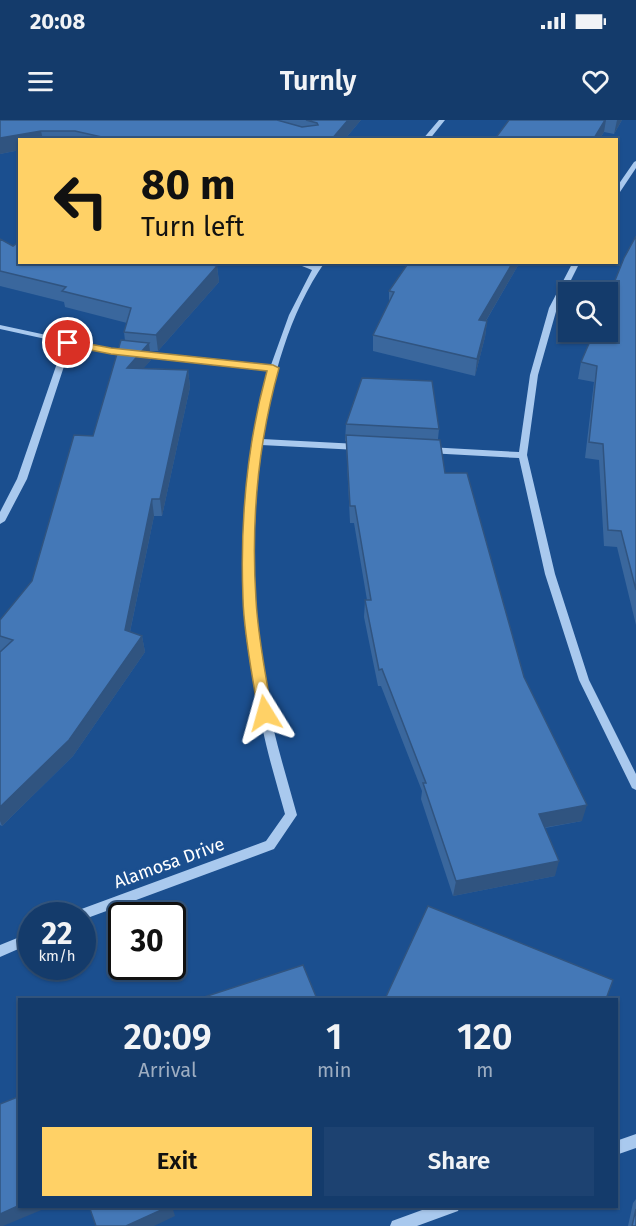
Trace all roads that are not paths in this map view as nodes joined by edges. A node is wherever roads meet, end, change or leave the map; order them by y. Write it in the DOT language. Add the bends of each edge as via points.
graph roads {
  1 [pos="442,120"];
  2 [pos="427,138"];
  3 [pos="636,163"];
  4 [pos="618,191"];
  5 [pos="576,264"];
  6 [pos="320,266"];
  7 [pos="0,327"];
  8 [pos="68,343"];
  9 [pos="273,368"];
  10 [pos="257,442"];
  11 [pos="373,448"];
  12 [pos="419,450"];
  13 [pos="523,455"];
  14 [pos="0,521"];
  15 [pos="636,785"];
  16 [pos="96,909"];
  17 [pos="18,943"];
  18 [pos="0,951"];
  19 [pos="636,1141"];
  20 [pos="618,1147"];
  21 [pos="447,1208"];
  22 [pos="397,1226"];
  1 -- 2 [label="street"];
  3 -- 4 [label="street"];
  5 -- 13 [label="street" via="553,308 534,375"];
  6 -- 9 [label="street" via="289,325"];
  7 -- 8 [label="street"];
  8 -- 9 [label="street"];
  8 -- 14 [label="street" via="22,479"];
  9 -- 10 [label="street"];
  10 -- 11 [label="street"];
  10 -- 16 [label="street, Alamosa Drive" via="249,521 249,601 265,713 291,814 270,845"];
  12 -- 13 [label="street"];
  13 -- 15 [label="street" via="550,574 584,680"];
  17 -- 18 [label="street"];
  19 -- 20 [label="street"];
  21 -- 22 [label="street"];
}
